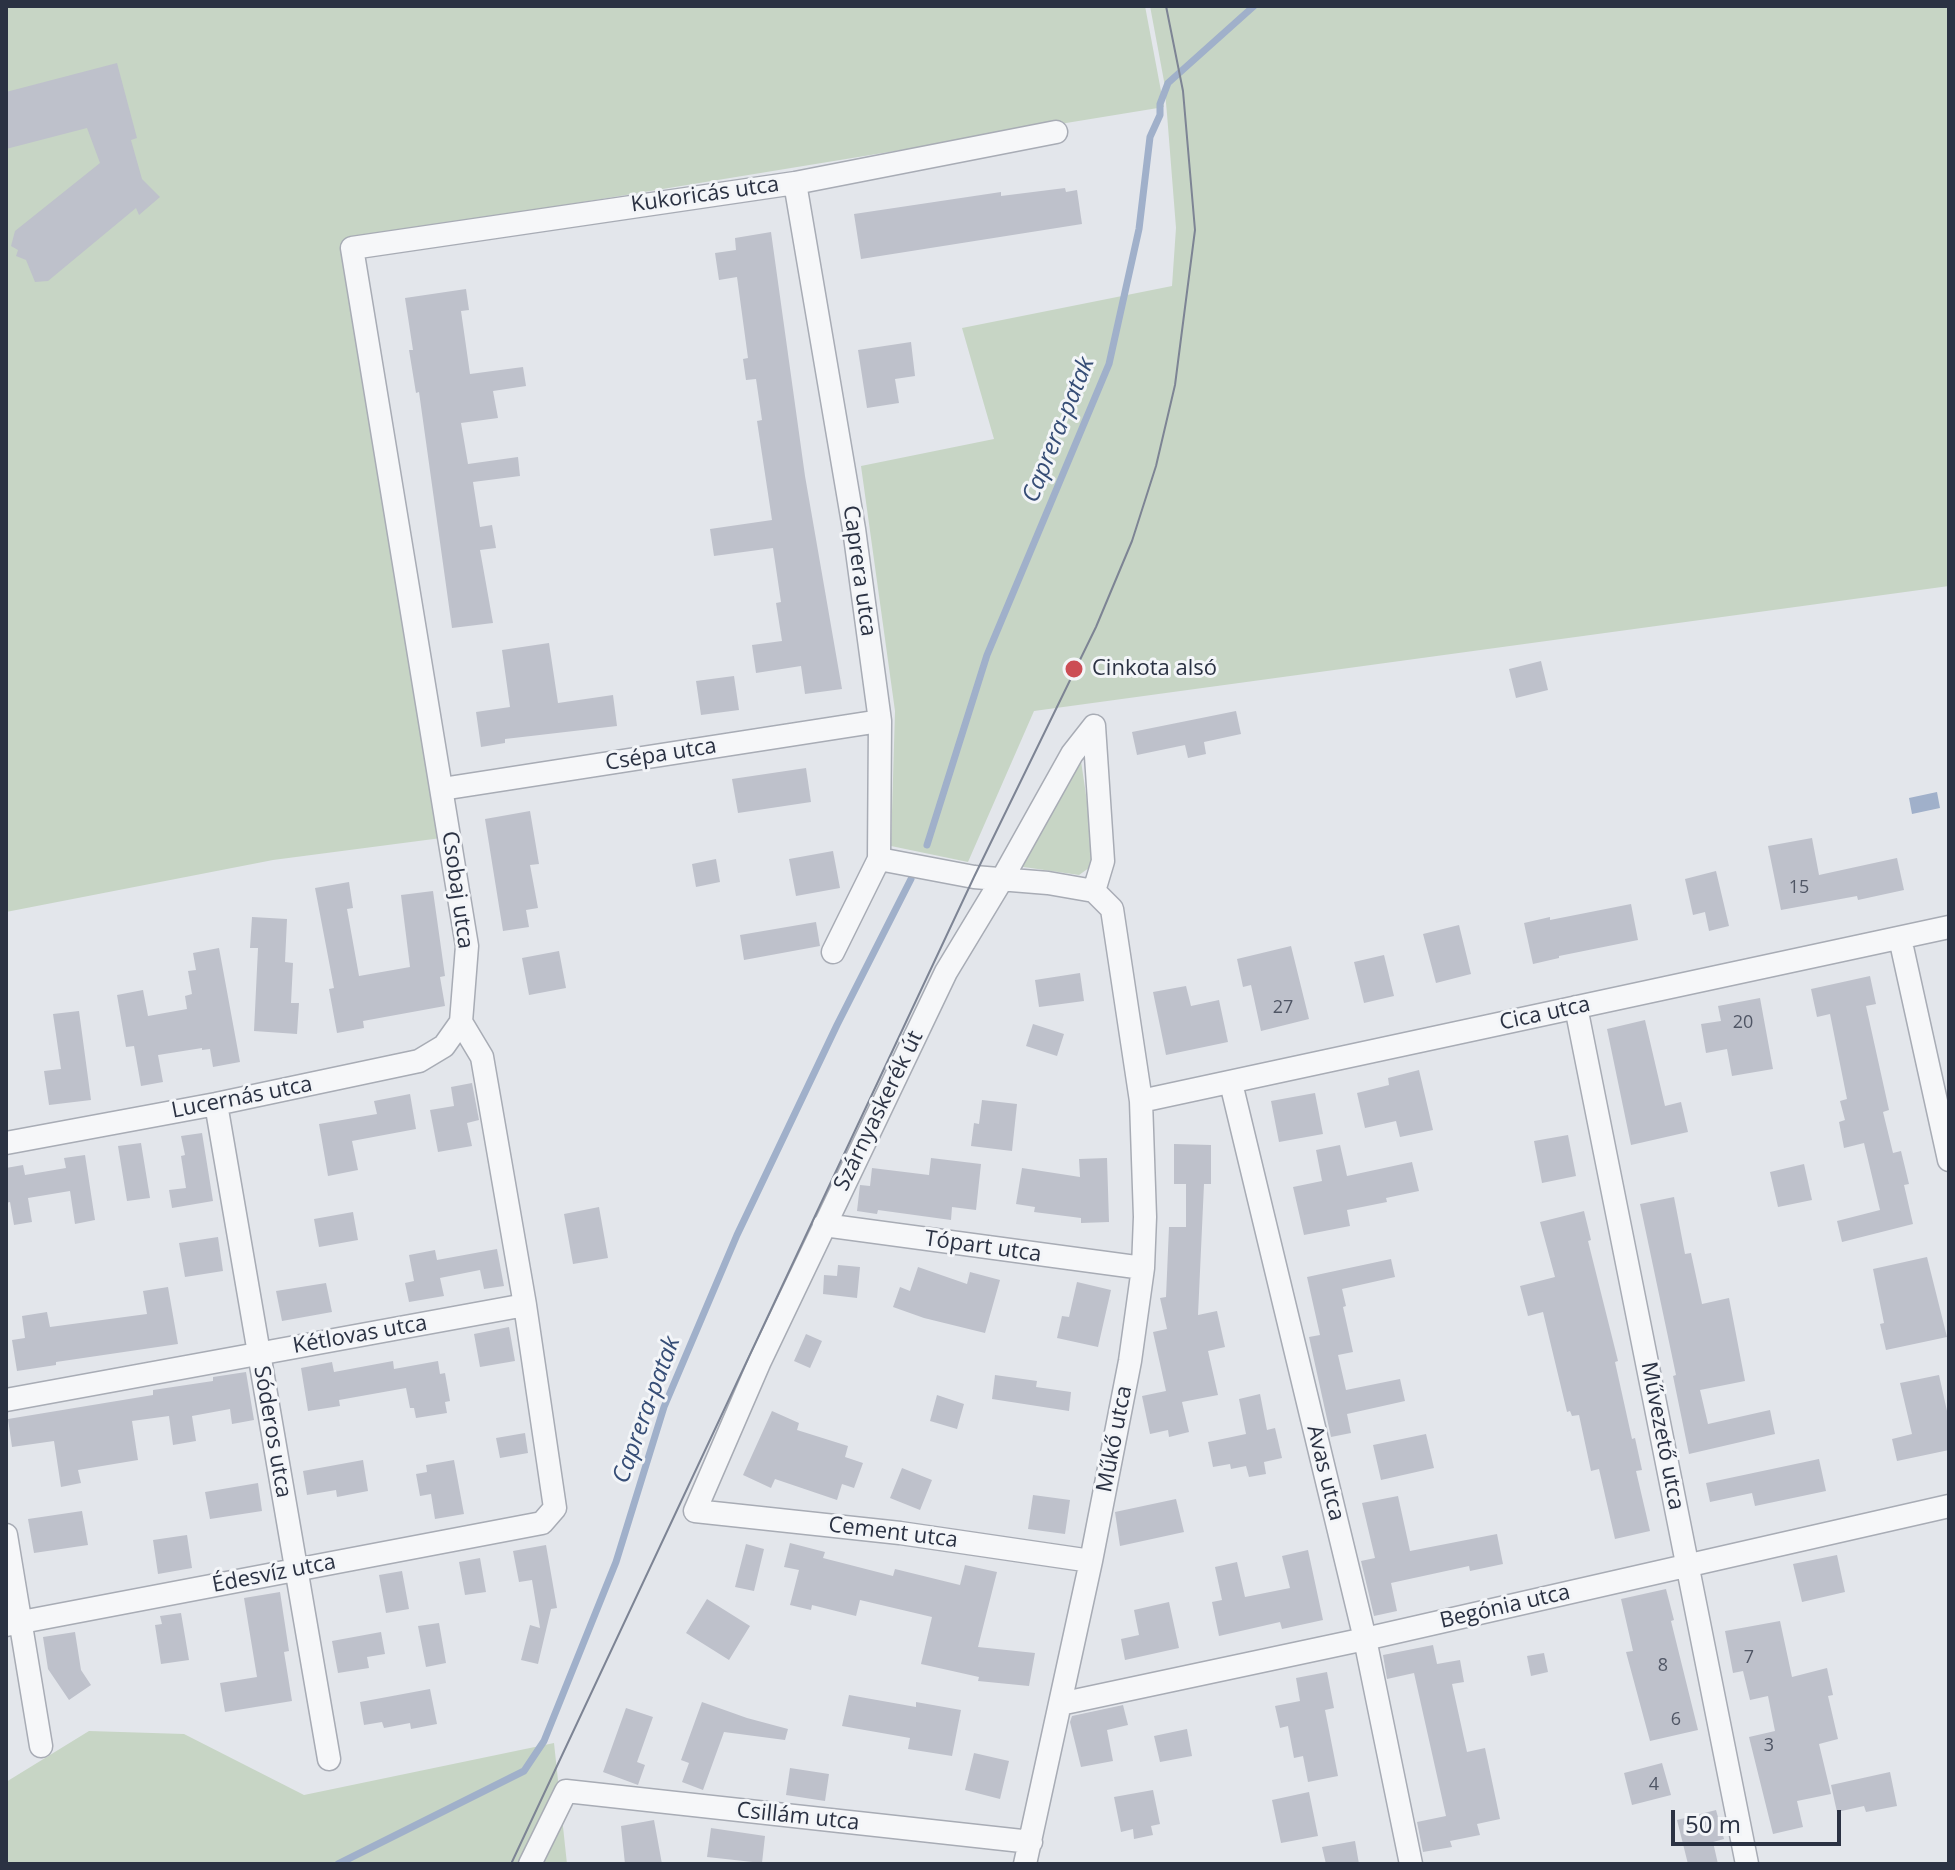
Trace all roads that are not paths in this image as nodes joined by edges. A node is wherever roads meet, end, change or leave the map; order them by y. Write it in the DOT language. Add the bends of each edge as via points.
graph roads {
  1 [pos="1056,132"];
  2 [pos="795,183"];
  3 [pos="352,248"];
  4 [pos="880,721"];
  5 [pos="442,789"];
  6 [pos="879,859"];
  7 [pos="1001,881"];
  8 [pos="1094,891"];
  9 [pos="1949,927"];
  10 [pos="1900,938"];
  11 [pos="833,952"];
  12 [pos="1576,1007"];
  13 [pos="461,1022"];
  14 [pos="1231,1083"];
  15 [pos="1141,1101"];
  16 [pos="216,1104"];
  17 [pos="6,1143"];
  18 [pos="1949,1160"];
  19 [pos="824,1225"];
  20 [pos="1143,1268"];
  21 [pos="525,1305"];
  22 [pos="259,1354"];
  23 [pos="6,1400"];
  24 [pos="1949,1506"];
  25 [pos="695,1511"];
  26 [pos="6,1535"];
  27 [pos="1091,1561"];
  28 [pos="1688,1565"];
  29 [pos="295,1570"];
  30 [pos="13,1624"];
  31 [pos="1365,1639"];
  32 [pos="1060,1704"];
  33 [pos="41,1746"];
  34 [pos="329,1759"];
  35 [pos="1028,1853"];
  36 [pos="530,1864"];
  37 [pos="1411,1864"];
  38 [pos="1747,1864"];
  1 -- 2 [label="street, Kukoricás utca"];
  2 -- 3 [label="street, Kukoricás utca"];
  2 -- 4 [label="street, Caprera utca" via="854,529"];
  3 -- 5 [label="street, Csobaj utca"];
  4 -- 5 [label="street, Csépa utca"];
  4 -- 6 [label="street, Caprera utca"];
  5 -- 13 [label="street, Csobaj utca" via="467,946"];
  6 -- 7 [label="street"];
  6 -- 11 [label="street, Caprera utca"];
  7 -- 8 [label="street"];
  7 -- 8 [label="street, Szárnyaskerék út" via="1072,754 1094,726 1103,861"];
  7 -- 19 [label="street, Szárnyaskerék út" via="946,972"];
  8 -- 15 [label="street, Műkő utca" via="1112,909"];
  9 -- 10 [label="street, Cica utca"];
  10 -- 12 [label="street, Cica utca"];
  10 -- 18 [label="street"];
  12 -- 14 [label="street, Cica utca"];
  12 -- 28 [label="street, Művezető utca"];
  13 -- 16 [label="street, Lucernás utca" via="444,1046 419,1061"];
  13 -- 21 [label="street" via="482,1057"];
  14 -- 15 [label="street, Cica utca"];
  14 -- 31 [label="street, Avas utca"];
  15 -- 20 [label="street, Műkő utca"];
  16 -- 17 [label="street, Lucernás utca"];
  16 -- 22 [label="street, Sóderos utca"];
  19 -- 20 [label="street, Tópart utca"];
  19 -- 25 [label="street, Szárnyaskerék út"];
  20 -- 27 [label="street, Műkő utca"];
  21 -- 22 [label="street, Kétlovas utca"];
  21 -- 29 [label="street, Édesvíz utca" via="555,1508 542,1523"];
  22 -- 23 [label="street, Kétlovas utca"];
  22 -- 29 [label="street, Sóderos utca"];
  24 -- 28 [label="street, Begónia utca"];
  25 -- 27 [label="street, Cement utca"];
  26 -- 30 [label="street"];
  27 -- 32 [label="street, Műkő utca"];
  28 -- 31 [label="street, Begónia utca"];
  28 -- 38 [label="street, Művezető utca"];
  29 -- 30 [label="street, Édesvíz utca"];
  29 -- 34 [label="street, Sóderos utca"];
  30 -- 33 [label="street"];
  31 -- 32 [label="street, Begónia utca"];
  31 -- 37 [label="street, Avas utca"];
  32 -- 35 [label="street, Műkő utca"];
  35 -- 36 [label="street, Csillám utca" via="566,1791"];
}
